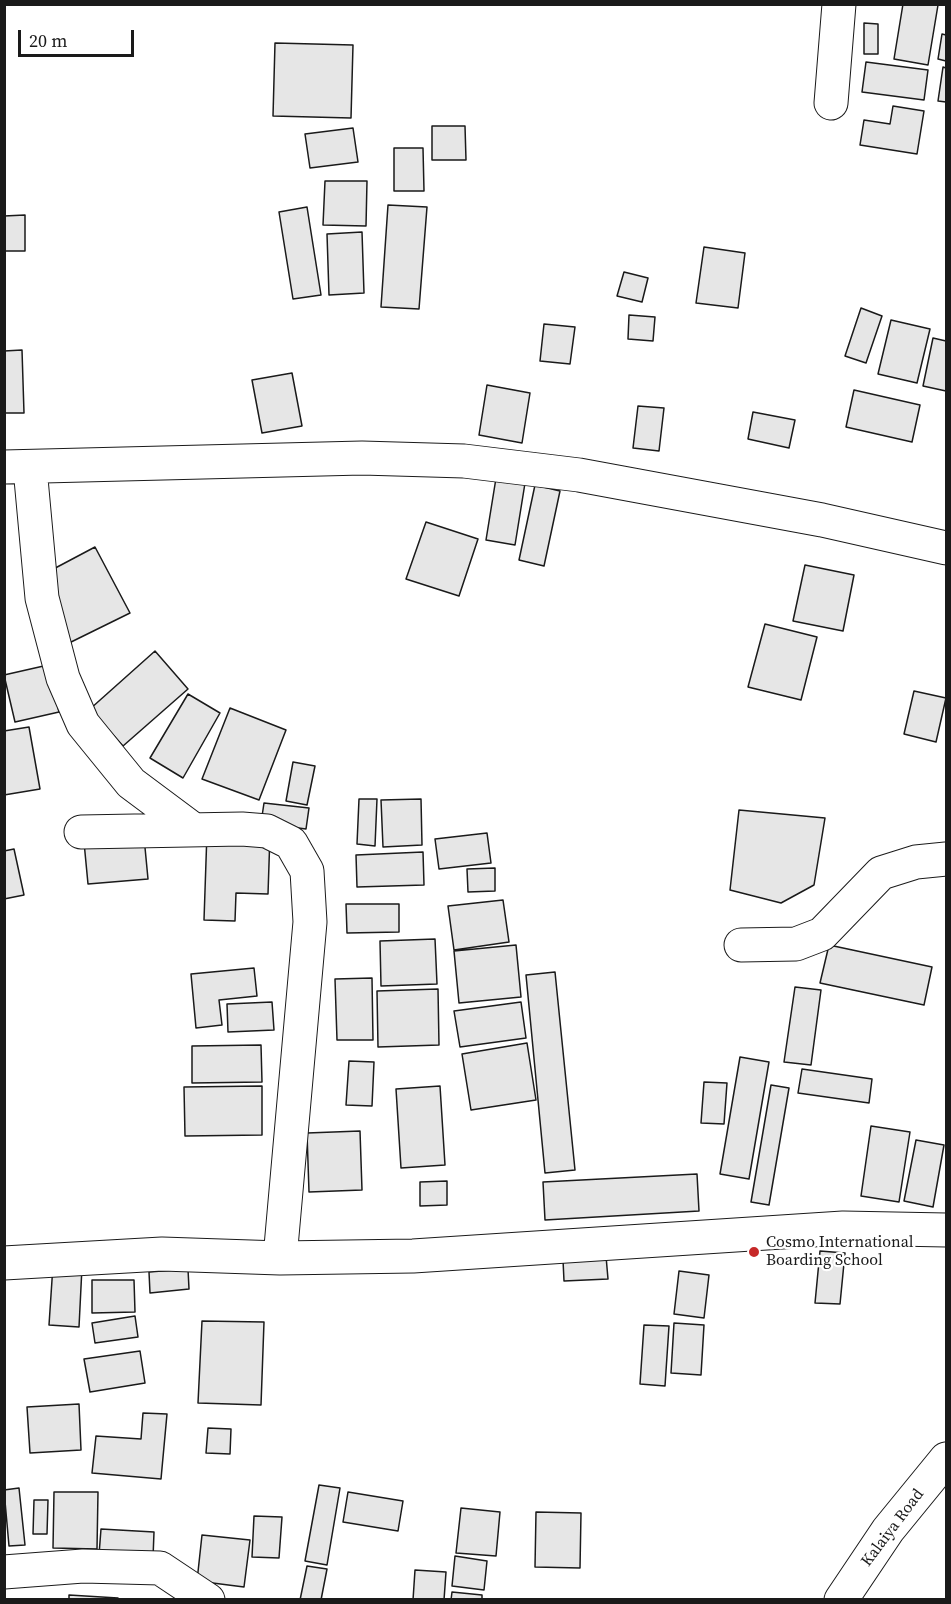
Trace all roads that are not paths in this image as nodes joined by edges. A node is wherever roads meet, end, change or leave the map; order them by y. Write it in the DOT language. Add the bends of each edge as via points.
graph roads {
  1 [pos="839,4"];
  2 [pos="831,103"];
  3 [pos="17,467"];
  4 [pos="946,548"];
  5 [pos="195,830"];
  6 [pos="81,832"];
  7 [pos="946,860"];
  8 [pos="741,945"];
  9 [pos="946,1230"];
  10 [pos="280,1258"];
  11 [pos="4,1263"];
  12 [pos="946,1459"];
  13 [pos="4,1572"];
  14 [pos="208,1599"];
  15 [pos="841,1599"];
  1 -- 2 [label="street"];
  3 -- 4 [label="street" via="362,458 464,461 579,476 822,520"];
  3 -- 5 [label="street" via="42,598 63,678 82,724 131,783"];
  5 -- 6 [label="street"];
  5 -- 10 [label="street" via="267,831 291,843 307,871 310,922"];
  7 -- 8 [label="street" via="916,862 881,873 822,934 796,944"];
  9 -- 10 [label="street" via="843,1228 413,1256"];
  10 -- 11 [label="street" via="162,1254"];
  12 -- 15 [label="street, Kalaiya Road" via="888,1530"];
  13 -- 14 [label="street" via="83,1566 160,1568"];
}
